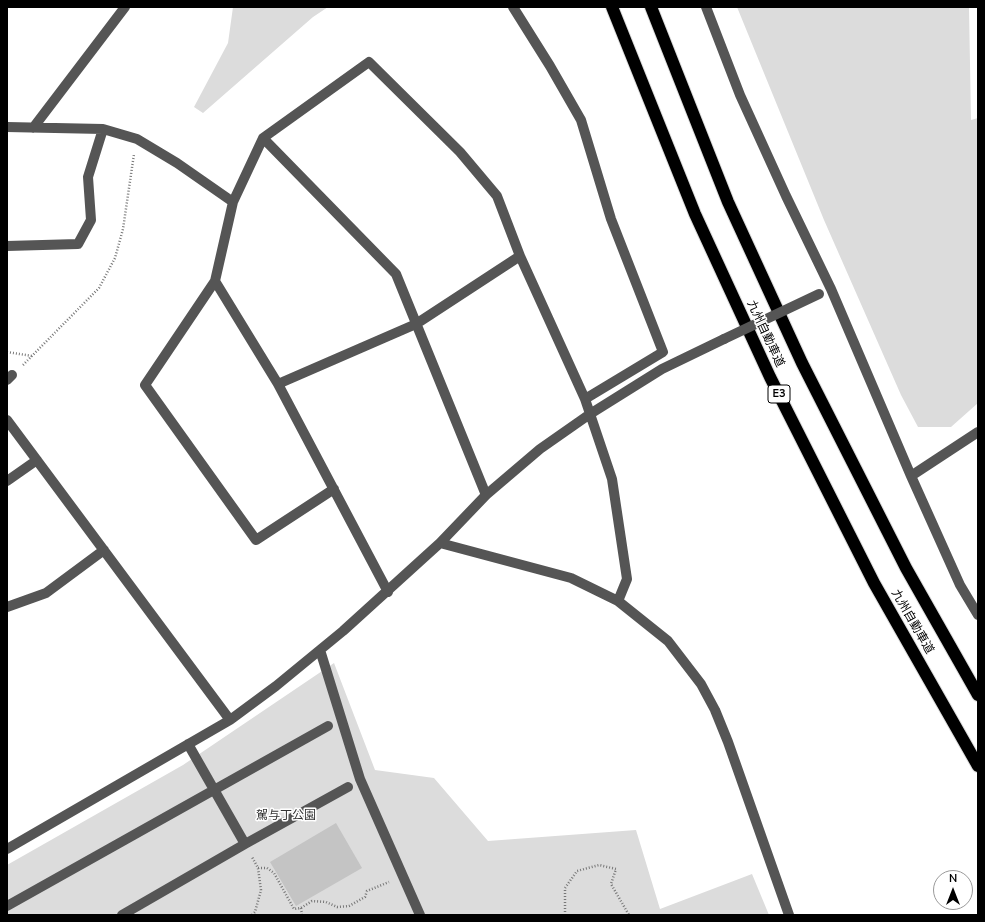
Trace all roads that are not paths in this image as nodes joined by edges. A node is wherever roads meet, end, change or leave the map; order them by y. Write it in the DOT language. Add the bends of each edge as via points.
graph roads {
  1 [pos="125,7"];
  2 [pos="513,7"];
  3 [pos="612,7"];
  4 [pos="651,7"];
  5 [pos="706,7"];
  6 [pos="7,127"];
  7 [pos="33,128"];
  8 [pos="103,129"];
  9 [pos="264,138"];
  10 [pos="233,202"];
  11 [pos="7,246"];
  12 [pos="520,256"];
  13 [pos="215,280"];
  14 [pos="831,288"];
  15 [pos="416,324"];
  16 [pos="278,384"];
  17 [pos="585,399"];
  18 [pos="590,414"];
  19 [pos="7,420"];
  20 [pos="978,432"];
  21 [pos="37,460"];
  22 [pos="911,476"];
  23 [pos="7,481"];
  24 [pos="334,489"];
  25 [pos="486,495"];
  26 [pos="440,543"];
  27 [pos="104,550"];
  28 [pos="388,592"];
  29 [pos="618,601"];
  30 [pos="7,607"];
  31 [pos="978,615"];
  32 [pos="320,650"];
  33 [pos="978,695"];
  34 [pos="230,720"];
  35 [pos="328,726"];
  36 [pos="188,744"];
  37 [pos="978,766"];
  38 [pos="348,787"];
  39 [pos="214,790"];
  40 [pos="245,844"];
  41 [pos="7,849"];
  42 [pos="7,906"];
  43 [pos="122,915"];
  44 [pos="420,915"];
  45 [pos="789,915"];
  1 -- 7 [label="street"];
  2 -- 17 [label="street" via="581,120 611,219 664,352"];
  3 -- 37 [label="highway, 九州自動車道 / E3" via="695,214 770,377 874,583"];
  4 -- 33 [label="highway, 九州自動車道" via="728,202 802,363 906,568"];
  5 -- 14 [label="street" via="740,95"];
  6 -- 7 [label="street"];
  7 -- 8 [label="street"];
  8 -- 10 [label="street" via="137,139"];
  8 -- 11 [label="street" via="88,177 91,220 78,244"];
  9 -- 10 [label="street"];
  9 -- 12 [label="street" via="369,62 460,152 497,196"];
  9 -- 15 [label="street" via="396,274"];
  10 -- 13 [label="street"];
  12 -- 15 [label="street"];
  12 -- 17 [label="street"];
  13 -- 16 [label="street"];
  13 -- 24 [label="street" via="145,385 256,540"];
  14 -- 18 [label="street, bridge" via="662,369"];
  14 -- 22 [label="street"];
  15 -- 16 [label="street"];
  15 -- 25 [label="street"];
  16 -- 24 [label="street"];
  17 -- 18 [label="street"];
  18 -- 25 [label="street" via="540,449"];
  18 -- 29 [label="street" via="612,480 627,579"];
  19 -- 21 [label="street"];
  20 -- 22 [label="street"];
  21 -- 23 [label="street"];
  21 -- 27 [label="street"];
  22 -- 31 [label="street" via="960,585"];
  24 -- 28 [label="street"];
  25 -- 26 [label="street"];
  26 -- 28 [label="street"];
  26 -- 29 [label="street" via="571,578"];
  27 -- 30 [label="street" via="46,593"];
  27 -- 34 [label="street"];
  28 -- 32 [label="street"];
  29 -- 45 [label="street" via="668,641 701,684 728,742"];
  32 -- 34 [label="street"];
  32 -- 44 [label="street" via="360,779"];
  34 -- 36 [label="street"];
  35 -- 39 [label="street"];
  36 -- 39 [label="street"];
  36 -- 41 [label="street"];
  38 -- 40 [label="street"];
  39 -- 40 [label="street"];
  39 -- 42 [label="street"];
  40 -- 43 [label="street"];
}
